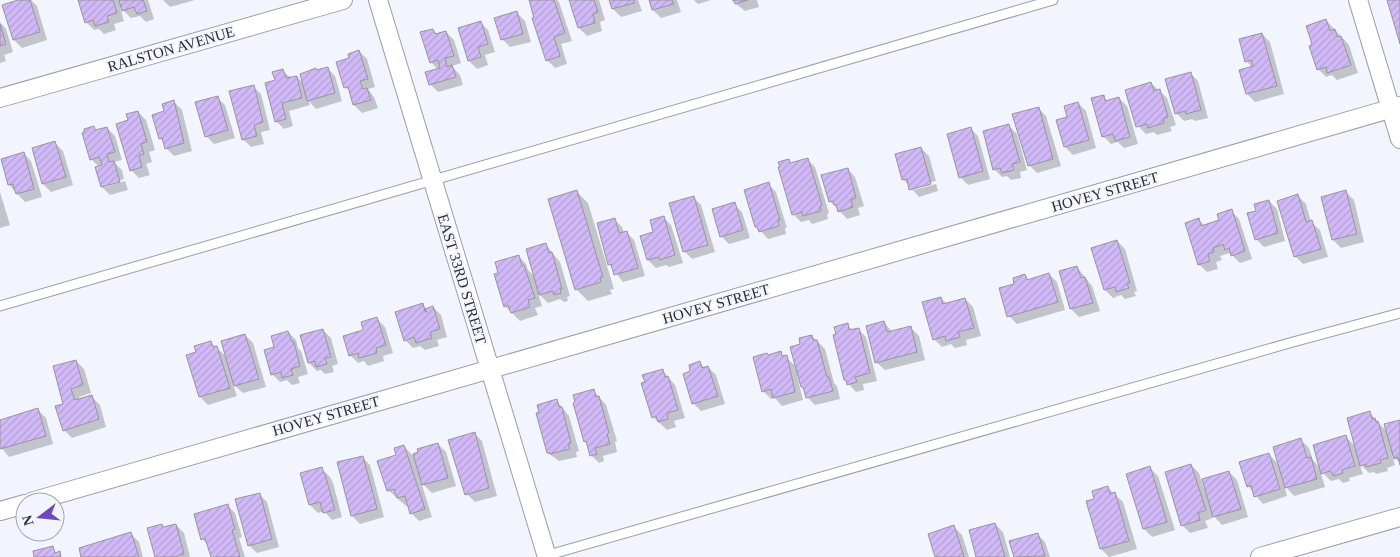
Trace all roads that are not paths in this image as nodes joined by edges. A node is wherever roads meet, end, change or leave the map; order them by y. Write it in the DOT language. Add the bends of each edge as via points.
graph roads {
  1 [pos="342,0"];
  2 [pos="378,0"];
  3 [pos="1052,0"];
  4 [pos="1358,0"];
  5 [pos="0,98"];
  6 [pos="1396,108"];
  7 [pos="1400,139"];
  8 [pos="433,181"];
  9 [pos="0,306"];
  10 [pos="1400,313"];
  11 [pos="489,368"];
  12 [pos="65,492"];
  13 [pos="15,507"];
  14 [pos="0,511"];
  15 [pos="1400,517"];
  16 [pos="545,557"];
  17 [pos="1260,557"];
  1 -- 5 [label="street, RALSTON AVENUE"];
  2 -- 8 [label="street, EAST 33RD STREET"];
  3 -- 8 [label="lane"];
  4 -- 6 [label="street"];
  6 -- 7 [label="street"];
  6 -- 11 [label="street, HOVEY STREET"];
  8 -- 9 [label="lane"];
  8 -- 11 [label="street, EAST 33RD STREET"];
  10 -- 16 [label="lane"];
  11 -- 12 [label="street, HOVEY STREET"];
  11 -- 16 [label="street, EAST 33RD STREET"];
  13 -- 14 [label="street"];
  15 -- 17 [label="street"];
}
